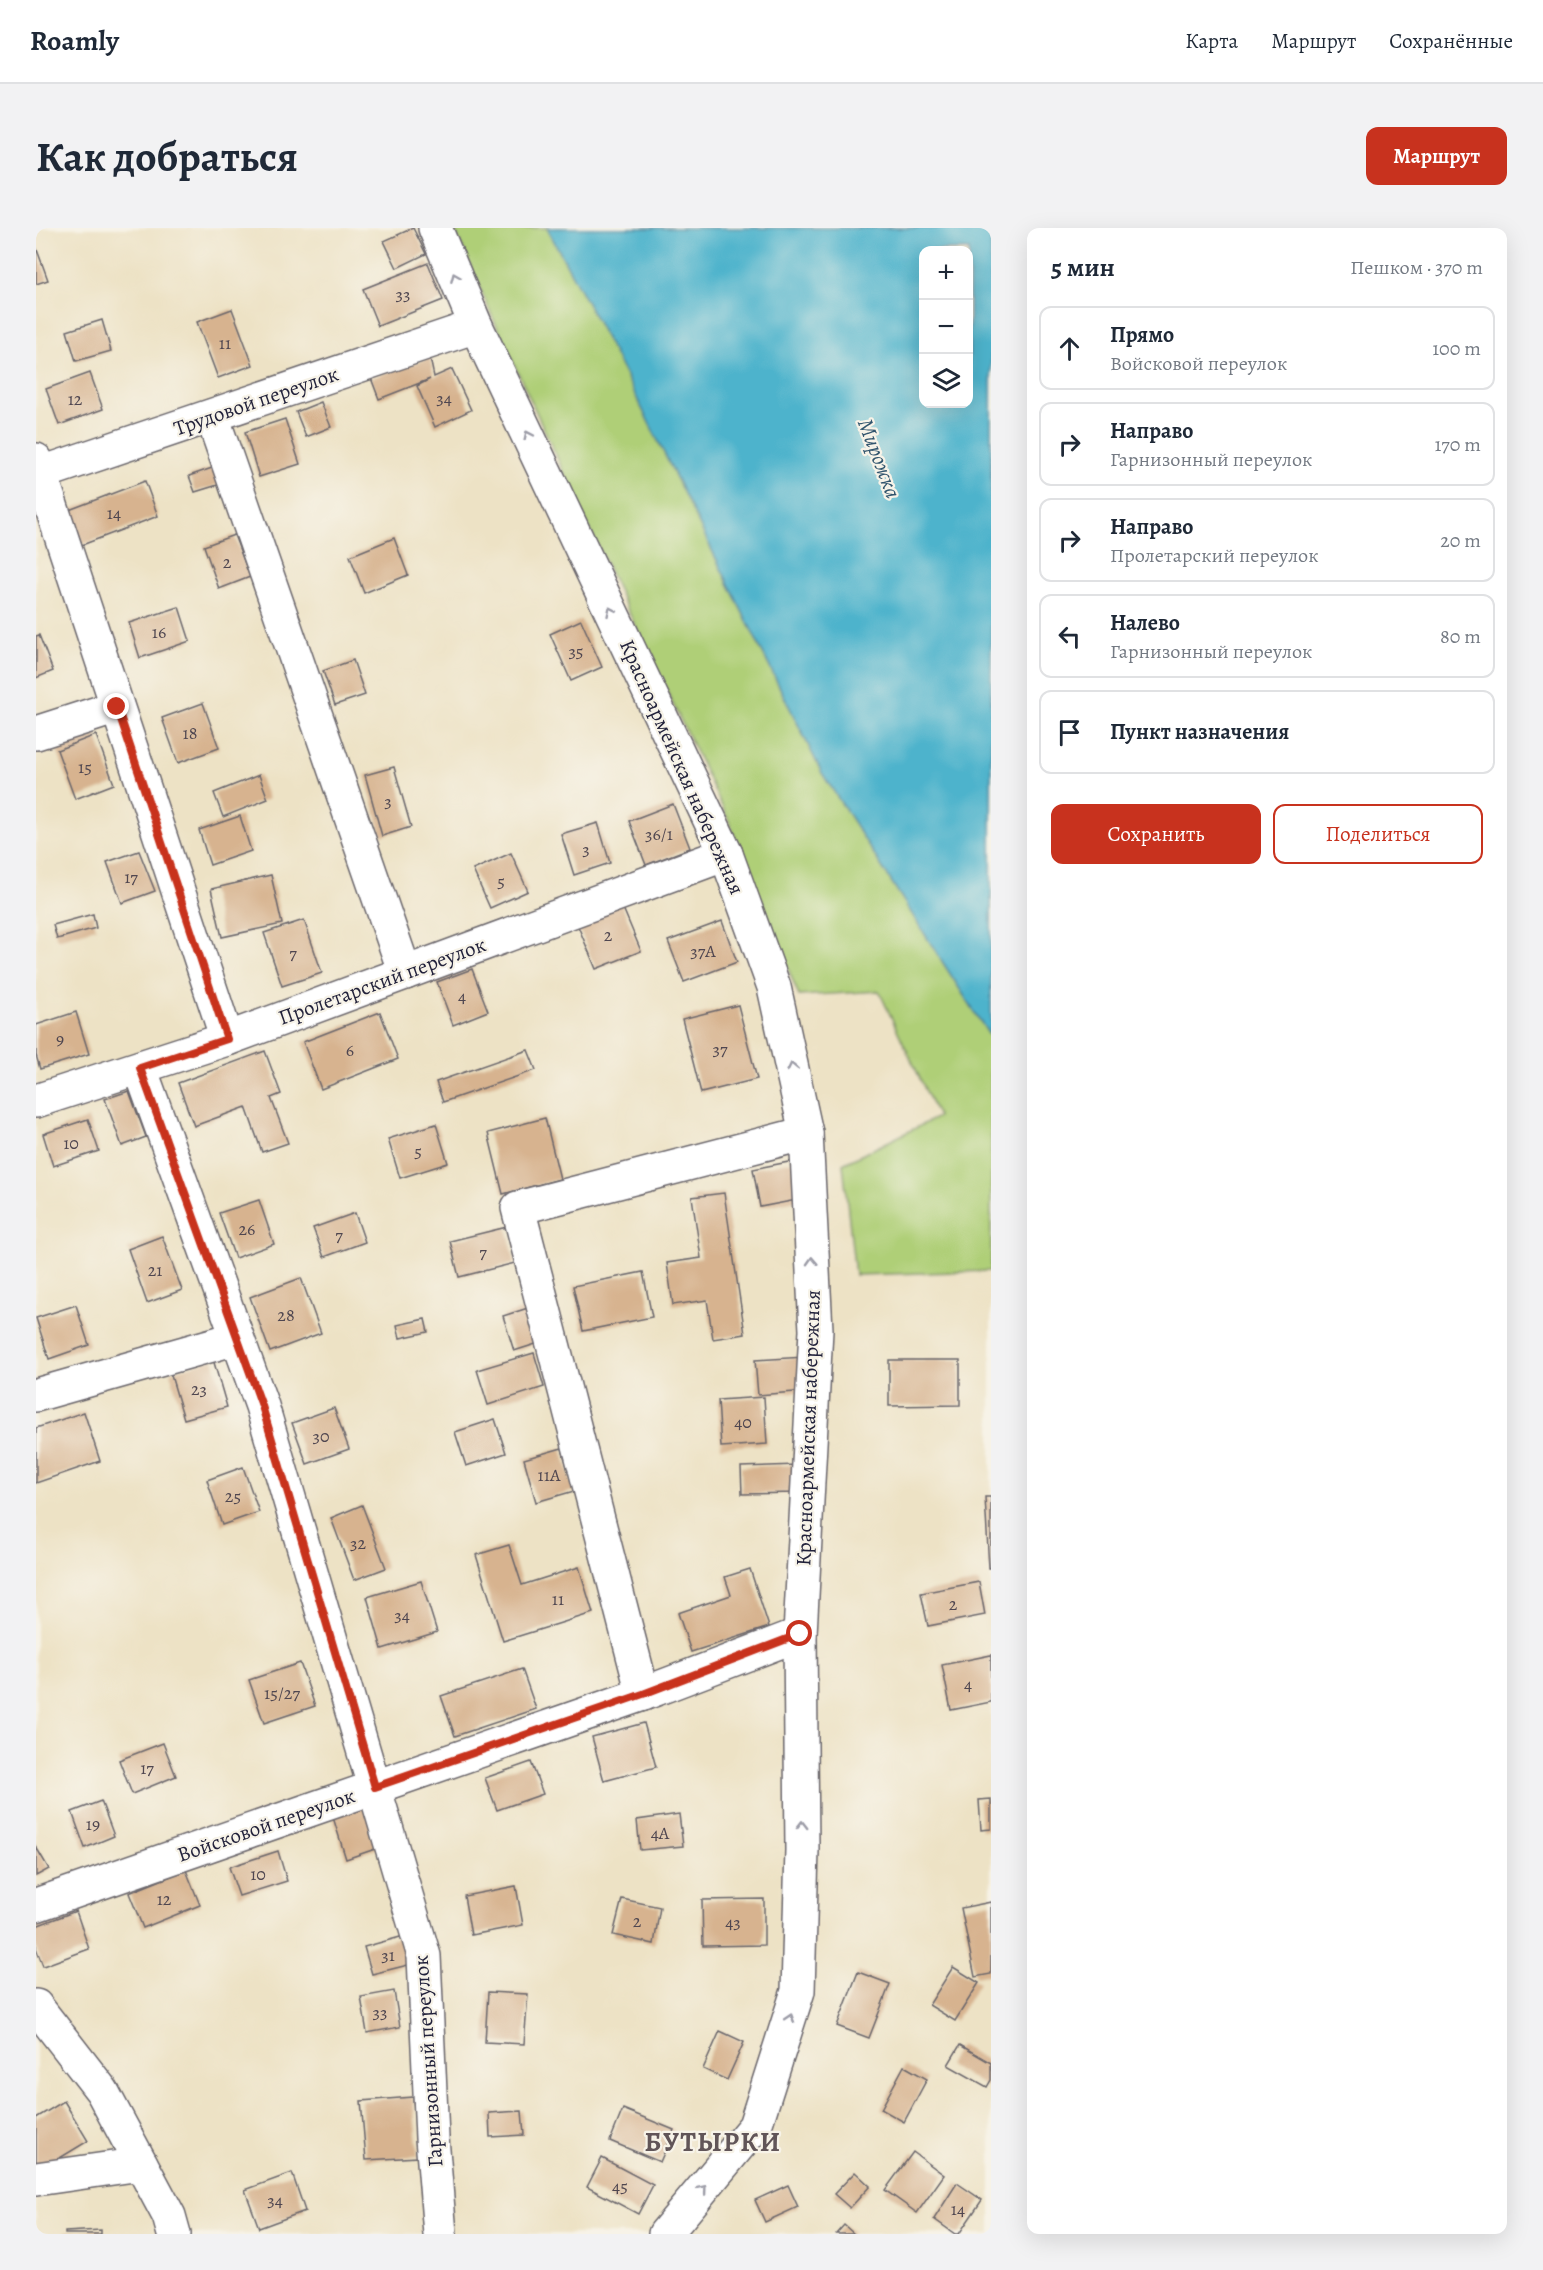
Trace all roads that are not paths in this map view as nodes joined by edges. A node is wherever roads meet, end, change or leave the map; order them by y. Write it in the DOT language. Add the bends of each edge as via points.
graph roads {
  1 [pos="435,228"];
  2 [pos="476,326"];
  3 [pos="212,416"];
  4 [pos="38,470"];
  5 [pos="117,707"];
  6 [pos="36,733"];
  7 [pos="726,854"];
  8 [pos="405,973"];
  9 [pos="227,1039"];
  10 [pos="140,1068"];
  11 [pos="36,1101"];
  12 [pos="806,1133"];
  13 [pos="237,1338"];
  14 [pos="36,1395"];
  15 [pos="800,1634"];
  16 [pos="643,1694"];
  17 [pos="375,1787"];
  18 [pos="36,1905"];
  19 [pos="36,2006"];
  20 [pos="141,2164"];
  21 [pos="36,2179"];
  22 [pos="174,2234"];
  23 [pos="440,2234"];
  24 [pos="665,2234"];
  2 -- 1 [label="street, Красноармейская набережная, one-way"];
  2 -- 3 [label="street, Трудовой переулок"];
  7 -- 2 [label="street, Красноармейская набережная, one-way"];
  3 -- 4 [label="street, Трудовой переулок"];
  3 -- 8 [label="street"];
  4 -- 5 [label="street"];
  5 -- 6 [label="street"];
  5 -- 9 [label="street"];
  7 -- 8 [label="street, Пролетарский переулок"];
  12 -- 7 [label="street, Красноармейская набережная, one-way" via="774,987"];
  8 -- 9 [label="street, Пролетарский переулок"];
  9 -- 10 [label="street, Пролетарский переулок"];
  10 -- 11 [label="street, Пролетарский переулок"];
  10 -- 13 [label="street, Гарнизонный переулок"];
  15 -- 12 [label="street, Красноармейская набережная, one-way" via="816,1330"];
  12 -- 16 [label="street" via="518,1208"];
  13 -- 14 [label="street"];
  13 -- 17 [label="street, Гарнизонный переулок" via="262,1406"];
  15 -- 16 [label="street, Войсковой переулок"];
  24 -- 15 [label="street, Красноармейская набережная, one-way" via="755,2126 798,1991 802,1850"];
  16 -- 17 [label="street, Войсковой переулок"];
  17 -- 18 [label="street, Войсковой переулок"];
  17 -- 23 [label="street, Гарнизонный переулок" via="424,1956"];
  19 -- 20 [label="street" via="102,2091"];
  20 -- 21 [label="street"];
  20 -- 22 [label="street" via="169,2216"];
}
